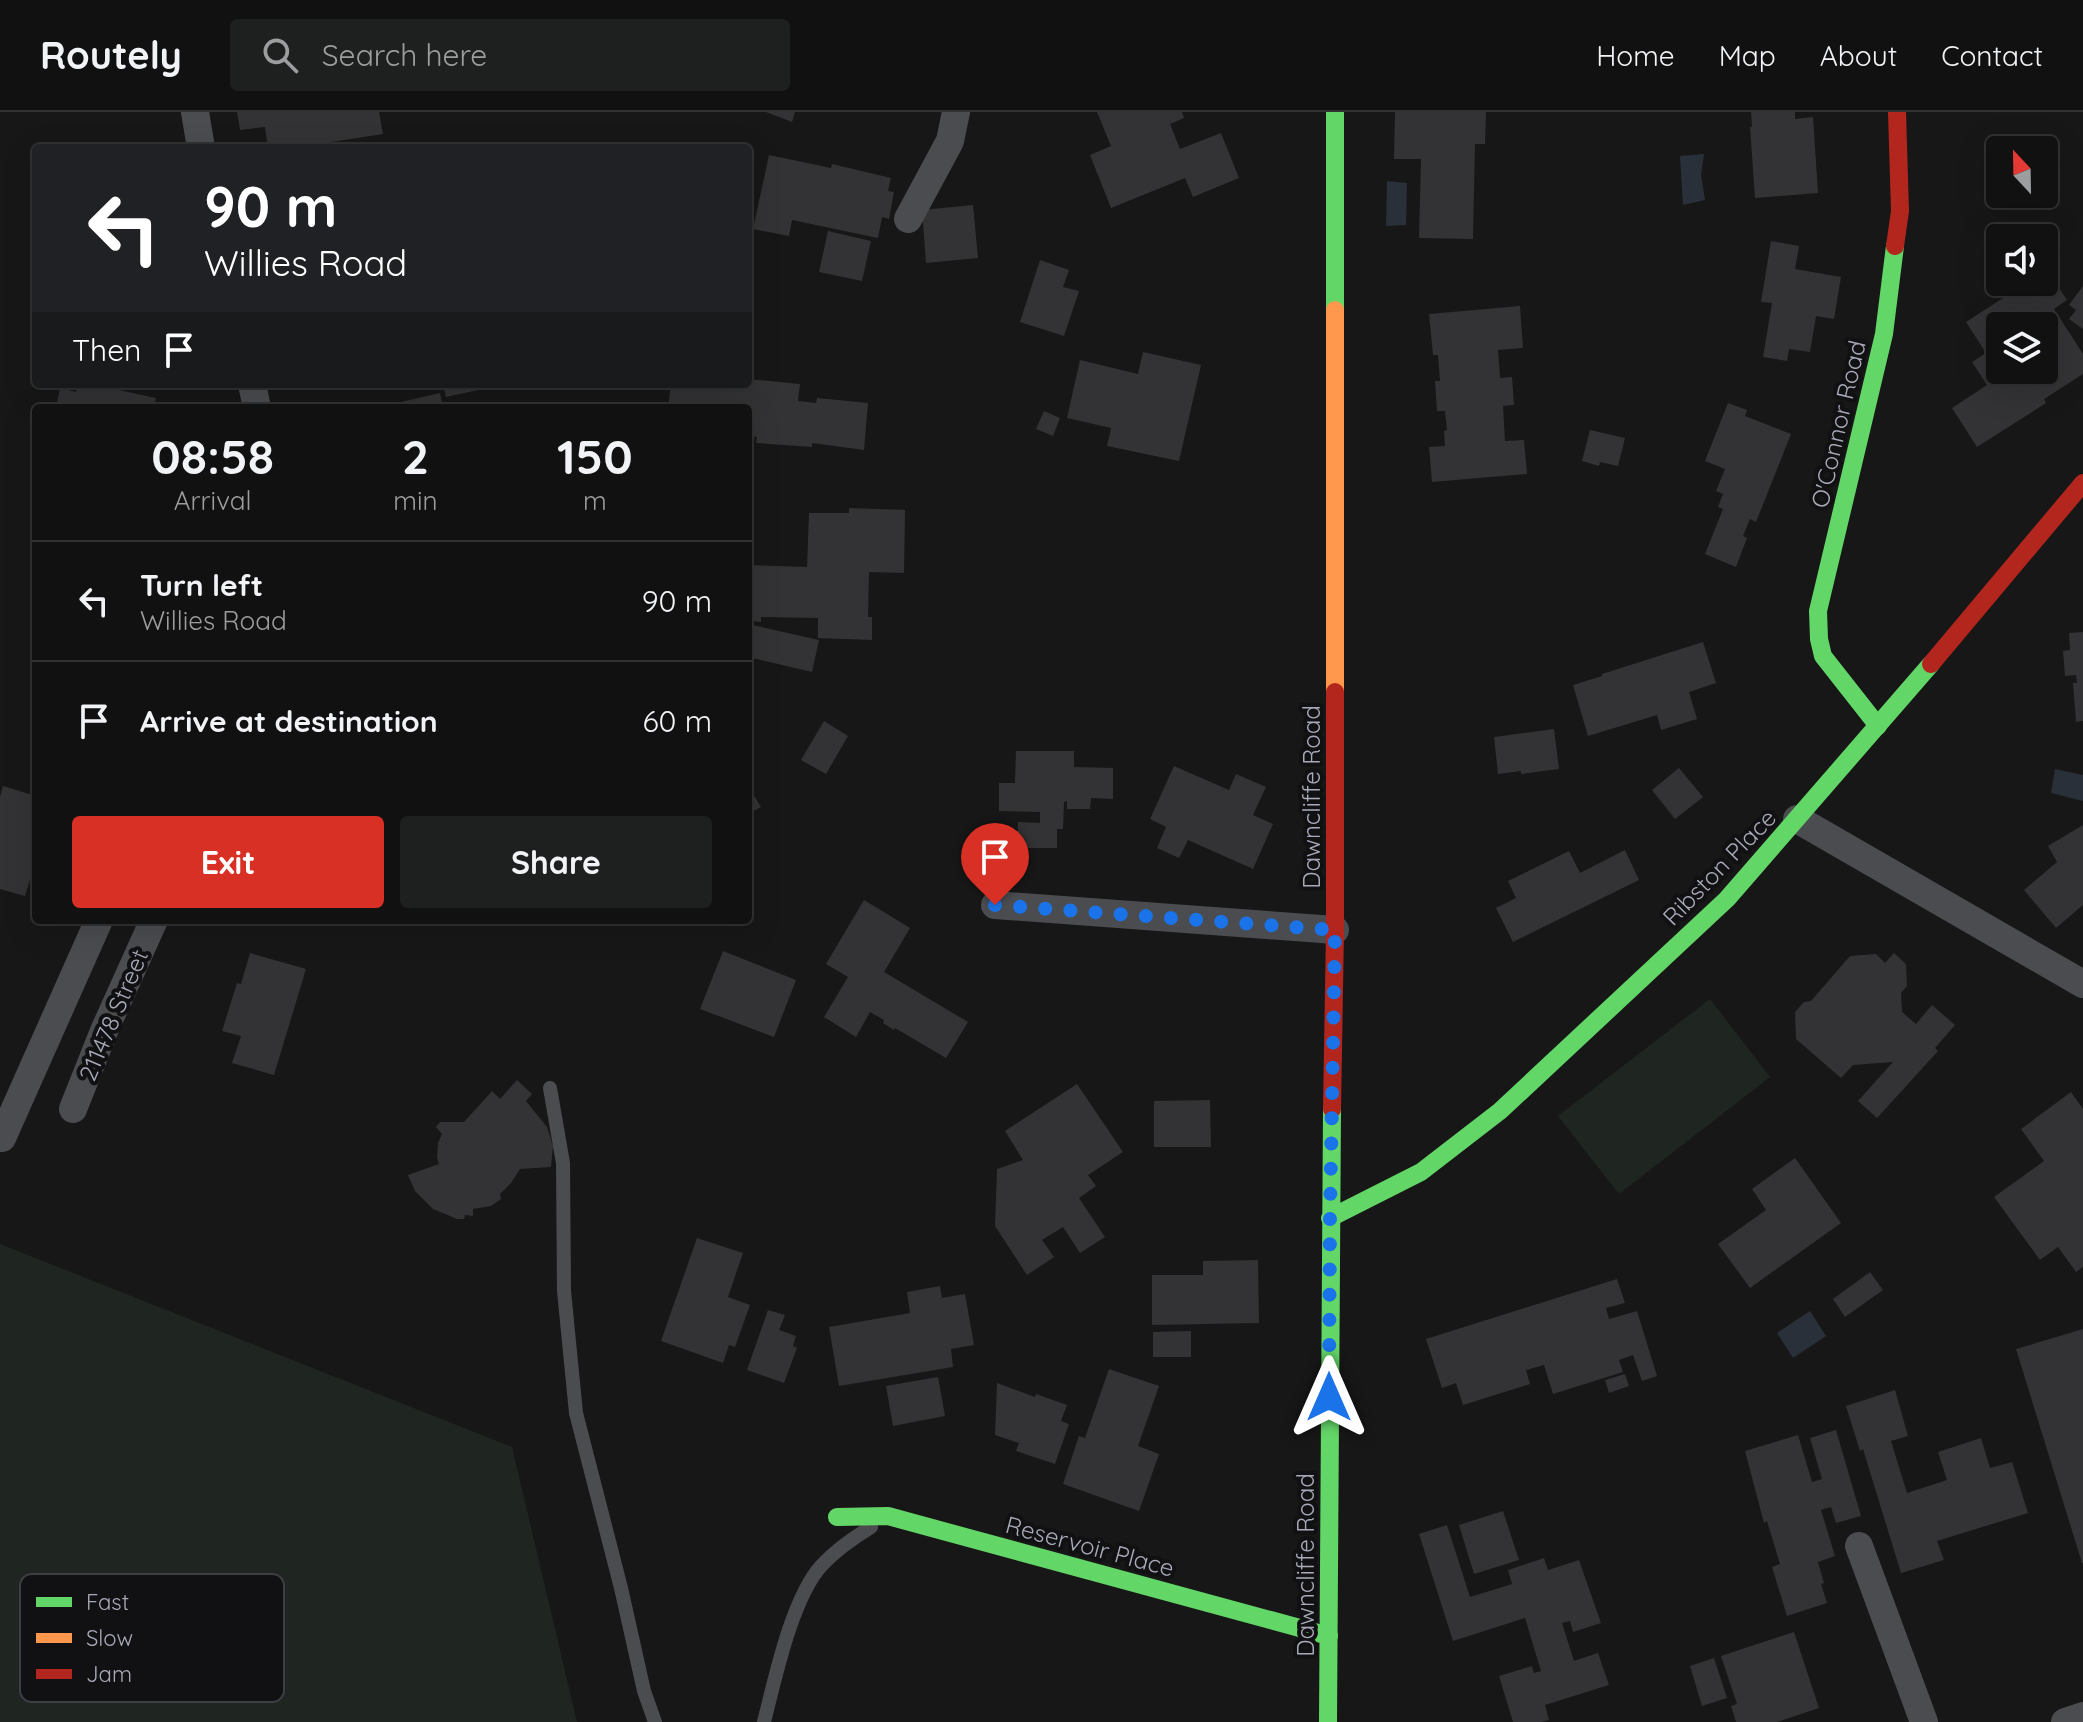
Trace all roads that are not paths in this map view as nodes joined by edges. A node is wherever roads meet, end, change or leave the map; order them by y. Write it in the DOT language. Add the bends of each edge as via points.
graph roads {
  1 [pos="195,112"];
  2 [pos="956,112"];
  3 [pos="1335,112"];
  4 [pos="1897,112"];
  5 [pos="200,144"];
  6 [pos="908,219"];
  7 [pos="2083,483"];
  8 [pos="1878,726"];
  9 [pos="1797,819"];
  10 [pos="995,905"];
  11 [pos="97,924"];
  12 [pos="152,924"];
  13 [pos="1335,930"];
  14 [pos="2083,984"];
  15 [pos="550,1088"];
  16 [pos="73,1109"];
  17 [pos="2,1138"];
  18 [pos="1330,1218"];
  19 [pos="888,1516"];
  20 [pos="837,1517"];
  21 [pos="1859,1546"];
  22 [pos="1329,1636"];
  23 [pos="2083,1716"];
  24 [pos="655,1722"];
  25 [pos="764,1722"];
  26 [pos="1328,1722"];
  27 [pos="1924,1722"];
  28 [pos="2065,1722"];
  1 -- 5 [label="street"];
  2 -- 6 [label="street" via="950,141"];
  3 -- 13 [label="street, Dawncliffe Road"];
  4 -- 8 [label="street, O'Connor Road" via="1900,211 1884,334 1818,611 1823,656"];
  7 -- 8 [label="street, Ribston Place"];
  8 -- 9 [label="street, Ribston Place"];
  9 -- 14 [label="street"];
  9 -- 18 [label="street, Ribston Place" via="1727,899 1500,1111 1421,1172"];
  10 -- 13 [label="street"];
  11 -- 17 [label="street"];
  12 -- 16 [label="street, 211478 Street"];
  13 -- 18 [label="street, Dawncliffe Road"];
  15 -- 24 [label="lane" via="563,1163 564,1291 576,1413"];
  18 -- 22 [label="street, Dawncliffe Road"];
  19 -- 20 [label="street, Reservoir Place"];
  19 -- 22 [label="street, Reservoir Place"];
  19 -- 25 [label="lane" via="820,1566 791,1625"];
  21 -- 27 [label="street"];
  22 -- 26 [label="street, Dawncliffe Road"];
  23 -- 28 [label="street"];
}
